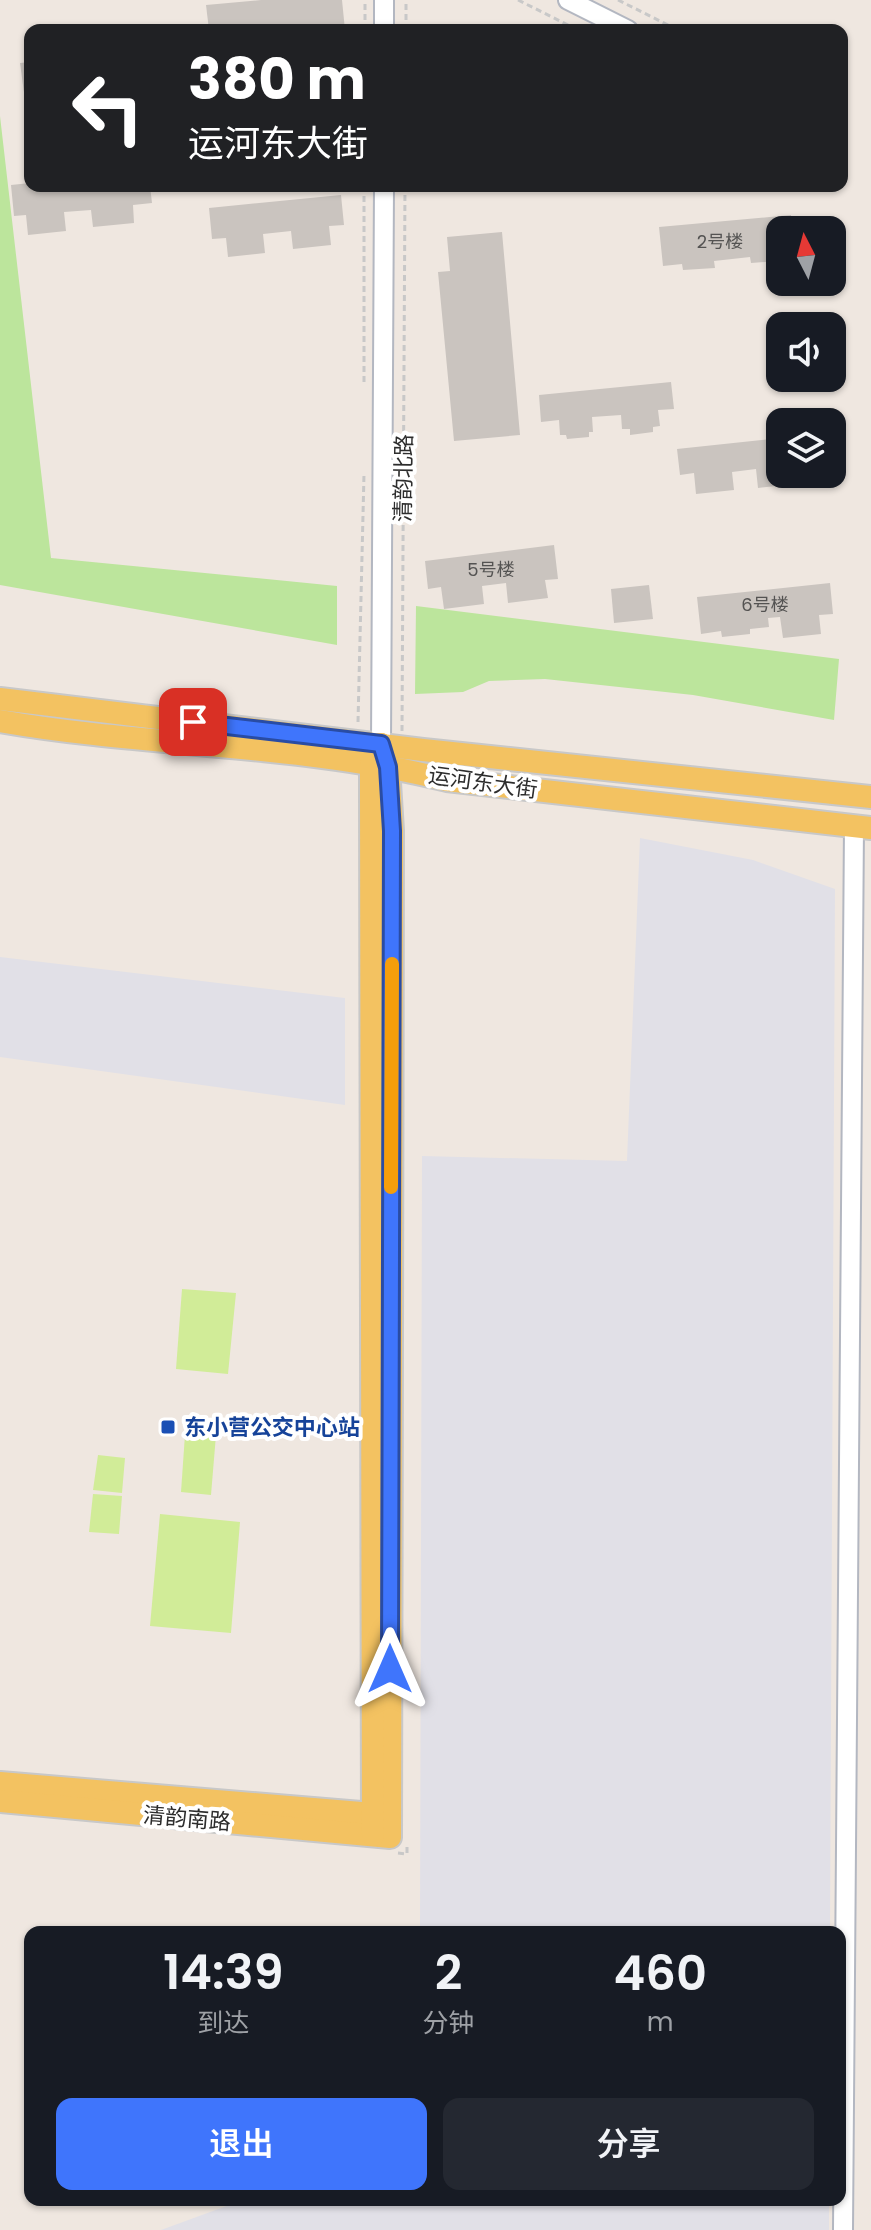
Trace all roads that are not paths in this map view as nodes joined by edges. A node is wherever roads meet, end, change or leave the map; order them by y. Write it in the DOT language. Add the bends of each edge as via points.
graph roads {
  1 [pos="384,0"];
  2 [pos="568,0"];
  3 [pos="384,24"];
  4 [pos="616,24"];
  5 [pos="384,192"];
  6 [pos="0,699"];
  7 [pos="0,721"];
  8 [pos="392,746"];
  9 [pos="380,766"];
  10 [pos="871,797"];
  11 [pos="863,827"];
  12 [pos="0,1783"];
  13 [pos="0,1801"];
  14 [pos="379,1822"];
  15 [pos="846,2020"];
  16 [pos="843,2206"];
  17 [pos="843,2230"];
  1 -- 3 [label="street"];
  2 -- 4 [label="street"];
  5 -- 8 [label="street, 清韵北路"];
  6 -- 8 [label="main road, 运河东大街"];
  7 -- 9 [label="main road, 运河东大街"];
  8 -- 9 [label="main road"];
  8 -- 10 [label="main road, 运河东大街"];
  9 -- 11 [label="main road, 运河东大街" via="447,780"];
  9 -- 14 [label="main road" via="392,831"];
  11 -- 15 [label="street"];
  12 -- 14 [label="main road, 清韵南路"];
  13 -- 14 [label="main road, 清韵南路"];
  16 -- 17 [label="street"];
}
